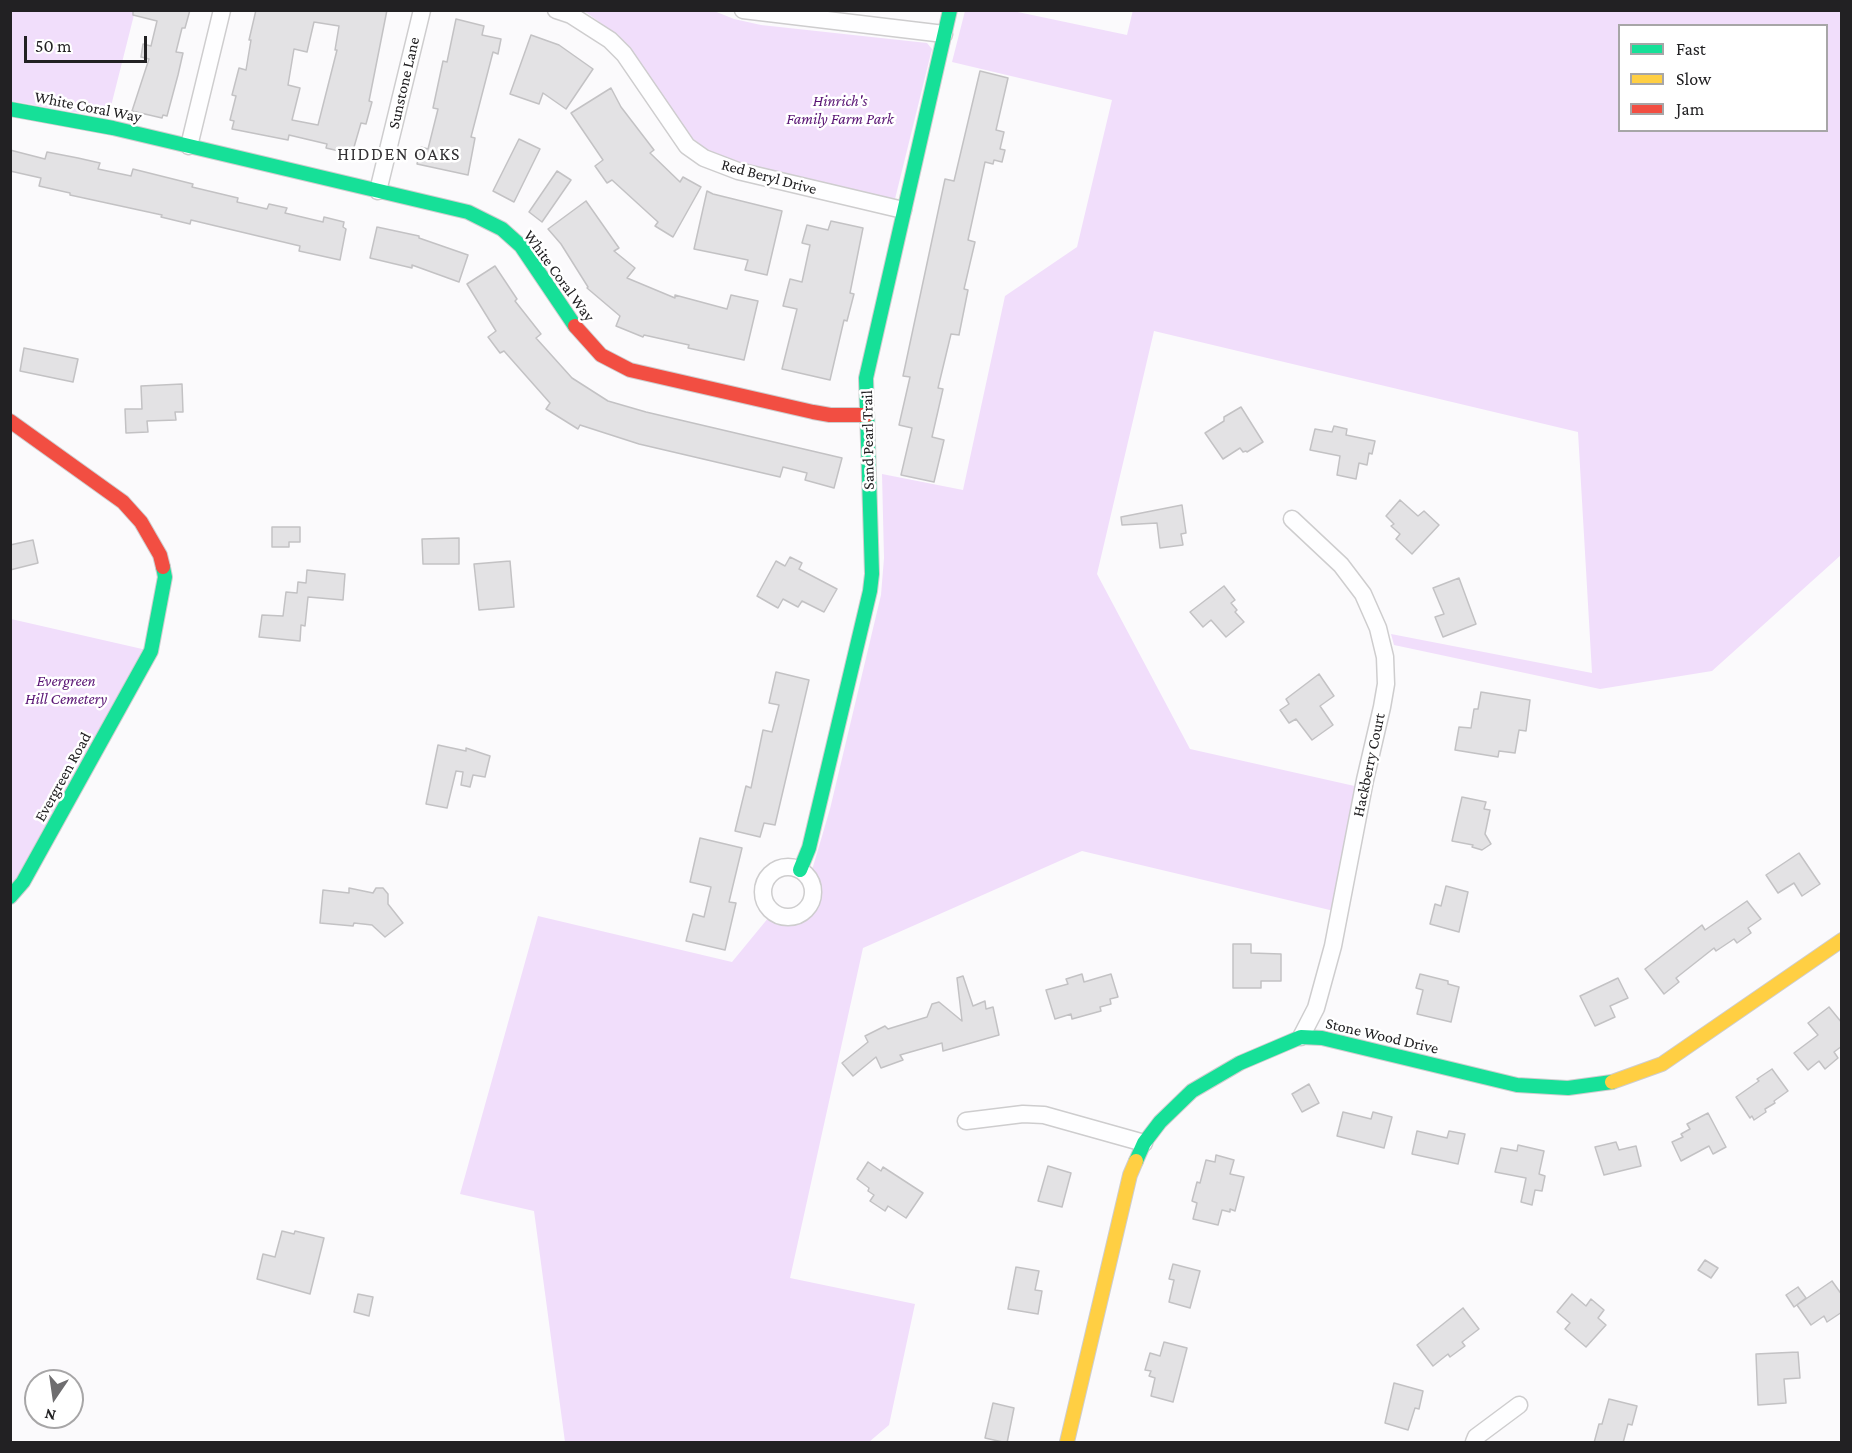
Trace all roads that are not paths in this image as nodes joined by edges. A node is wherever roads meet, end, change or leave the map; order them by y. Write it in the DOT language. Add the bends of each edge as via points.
graph roads {
  1 [pos="222,10"];
  2 [pos="422,10"];
  3 [pos="556,10"];
  4 [pos="743,10"];
  5 [pos="950,10"];
  6 [pos="944,34"];
  7 [pos="10,108"];
  8 [pos="189,146"];
  9 [pos="378,191"];
  10 [pos="903,210"];
  11 [pos="867,415"];
  12 [pos="10,421"];
  13 [pos="1292,519"];
  14 [pos="800,870"];
  15 [pos="10,897"];
  16 [pos="1842,939"];
  17 [pos="1300,1037"];
  18 [pos="966,1120"];
  19 [pos="1144,1143"];
  20 [pos="1519,1405"];
  21 [pos="1066,1443"];
  22 [pos="1474,1443"];
  1 -- 8 [label="street"];
  2 -- 9 [label="street, Sunstone Lane"];
  3 -- 10 [label="street, Red Beryl Drive" via="593,28 617,47 687,146 704,158 738,171"];
  4 -- 6 [label="street"];
  5 -- 6 [label="street, Sand Pearl Trail"];
  6 -- 10 [label="street, Sand Pearl Trail"];
  7 -- 8 [label="street, White Coral Way"];
  8 -- 9 [label="street, White Coral Way"];
  9 -- 11 [label="street, White Coral Way" via="468,212 502,229 521,246 582,335 601,355 630,370 813,412"];
  10 -- 11 [label="street, Sand Pearl Trail" via="866,378"];
  11 -- 14 [label="street, Sand Pearl Trail" via="870,591 809,848"];
  12 -- 15 [label="street, Evergreen Road" via="123,502 141,522 160,555 165,577 151,651 24,882"];
  13 -- 17 [label="street, Hackberry Court" via="1341,565 1363,594 1378,628 1386,684 1333,946 1316,1008"];
  16 -- 17 [label="street, Stone Wood Drive" via="1662,1064 1615,1082 1568,1088 1517,1085 1322,1038"];
  17 -- 19 [label="street, Stone Wood Drive" via="1240,1063 1192,1090"];
  18 -- 19 [label="street" via="1044,1115"];
  19 -- 21 [label="street, Stone Wood Drive" via="1130,1175"];
  20 -- 22 [label="street" via="1476,1437"];
}
